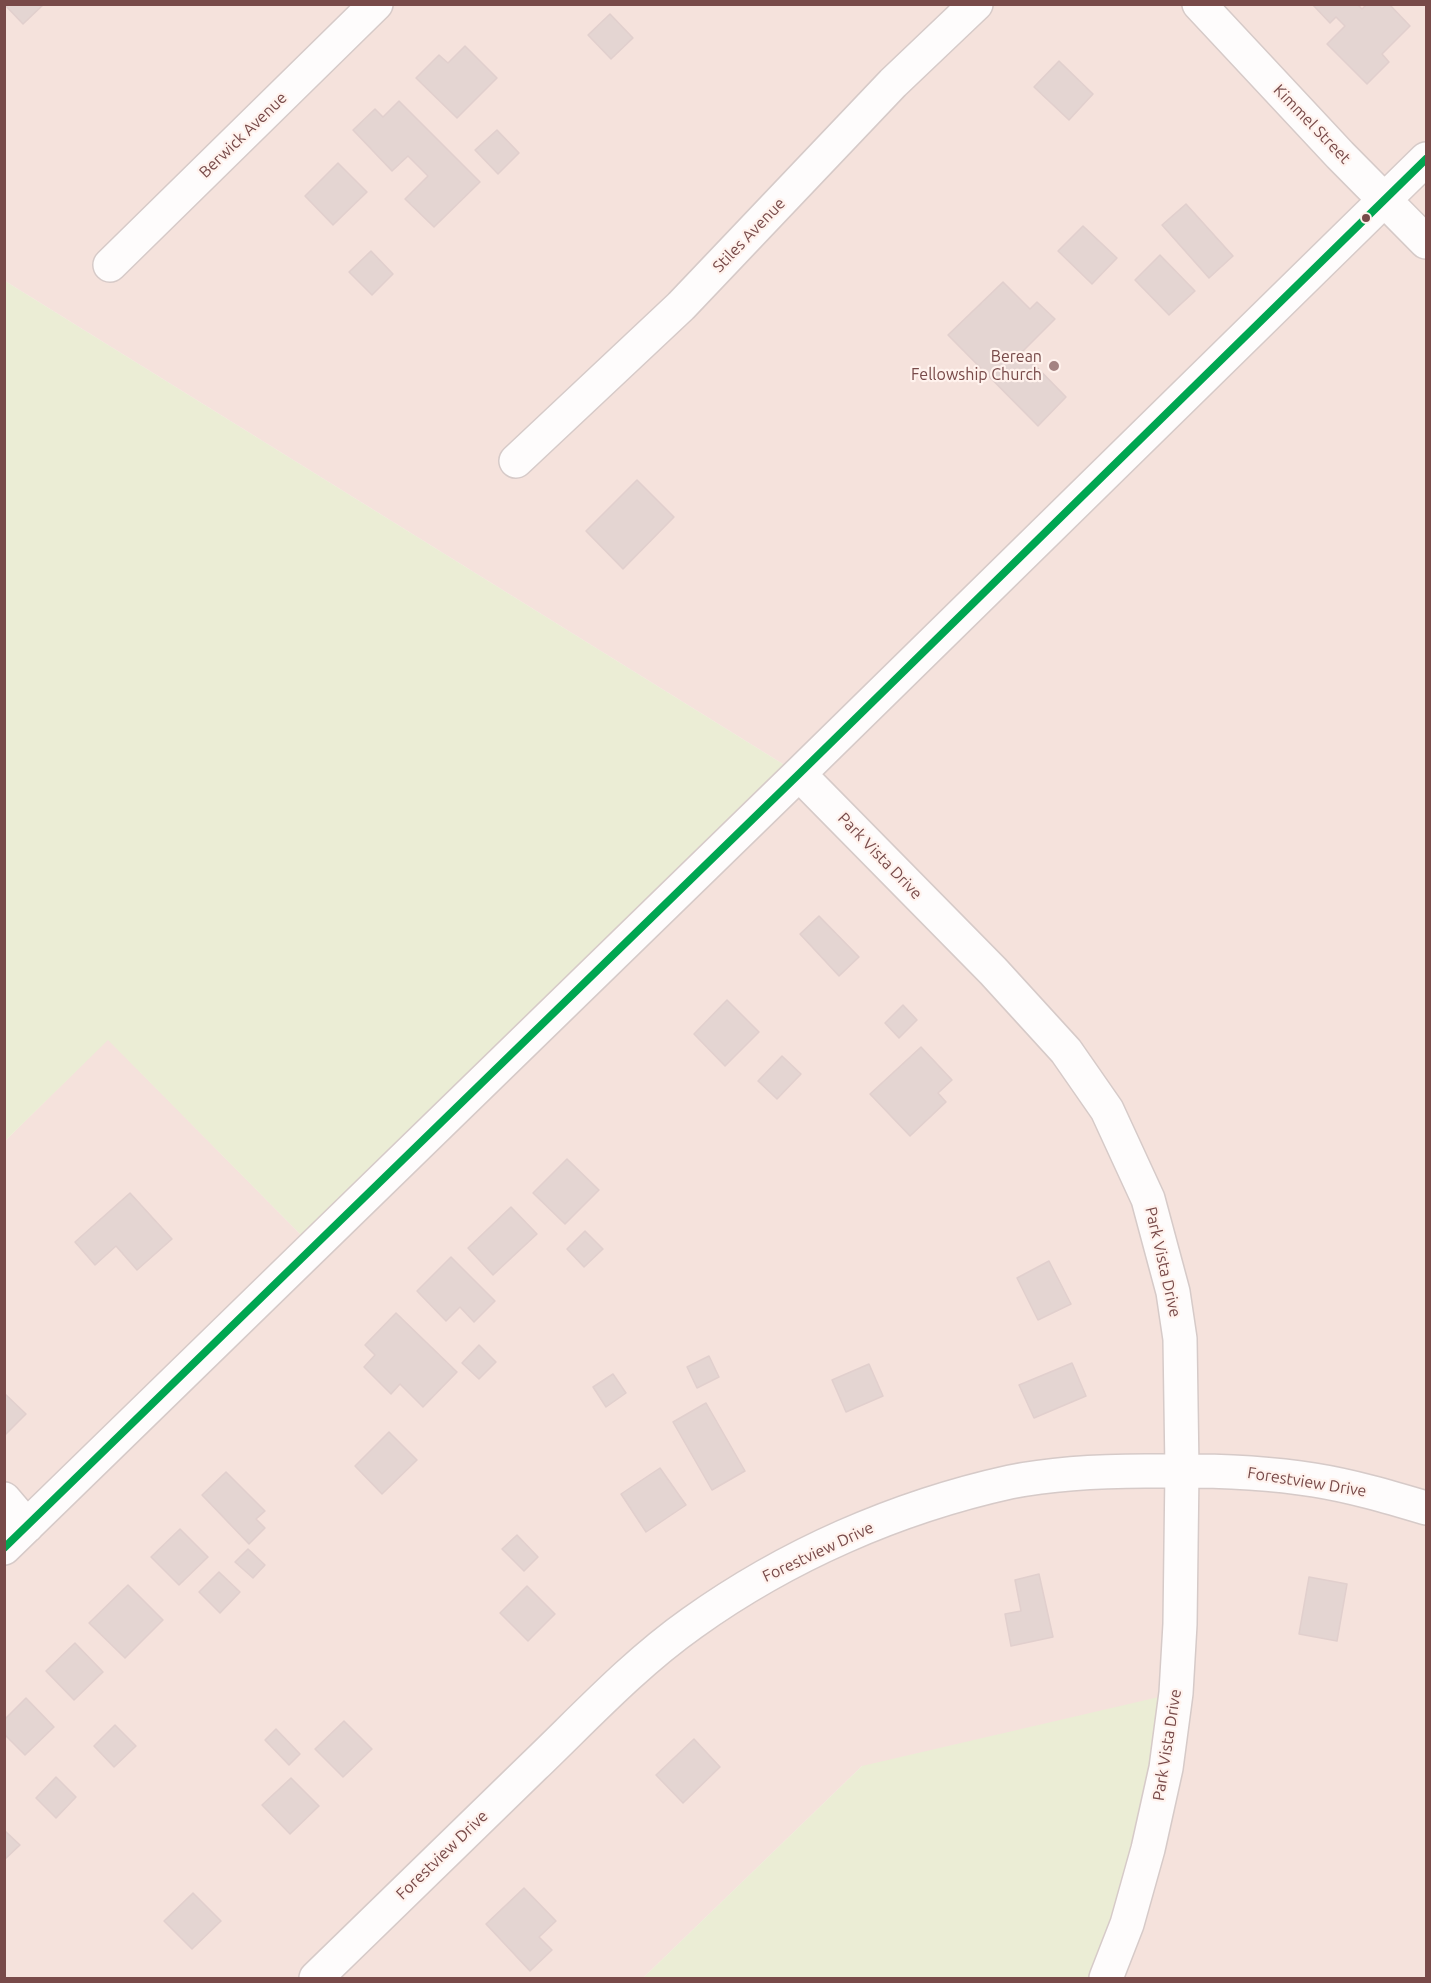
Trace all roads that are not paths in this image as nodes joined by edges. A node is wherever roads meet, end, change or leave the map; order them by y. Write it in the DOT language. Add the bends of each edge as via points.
graph roads {
  1 [pos="376,4"];
  2 [pos="976,4"];
  3 [pos="1199,4"];
  4 [pos="1426,159"];
  5 [pos="1386,199"];
  6 [pos="1426,242"];
  7 [pos="110,265"];
  8 [pos="516,461"];
  9 [pos="799,774"];
  10 [pos="1182,1470"];
  11 [pos="4,1499"];
  12 [pos="1426,1508"];
  13 [pos="16,1537"];
  14 [pos="316,1978"];
  15 [pos="1106,1978"];
  1 -- 7 [label="street, Berwick Avenue"];
  2 -- 8 [label="street, Stiles Avenue" via="893,83 681,306"];
  3 -- 5 [label="street, Kimmel Street"];
  4 -- 5 [label="street"];
  5 -- 6 [label="street, Kimmel Street"];
  5 -- 9 [label="street"];
  9 -- 10 [label="street, Park Vista Drive" via="1037,1019 1066,1051 1107,1110 1148,1199 1173,1292 1180,1339"];
  9 -- 13 [label="street"];
  10 -- 12 [label="street, Forestview Drive" via="1314,1480"];
  10 -- 14 [label="street, Forestview Drive" via="1090,1471 1003,1484 897,1516 778,1567 692,1623 625,1677"];
  10 -- 15 [label="street, Park Vista Drive" via="1180,1624 1166,1768 1127,1924"];
  11 -- 13 [label="street"];
}
